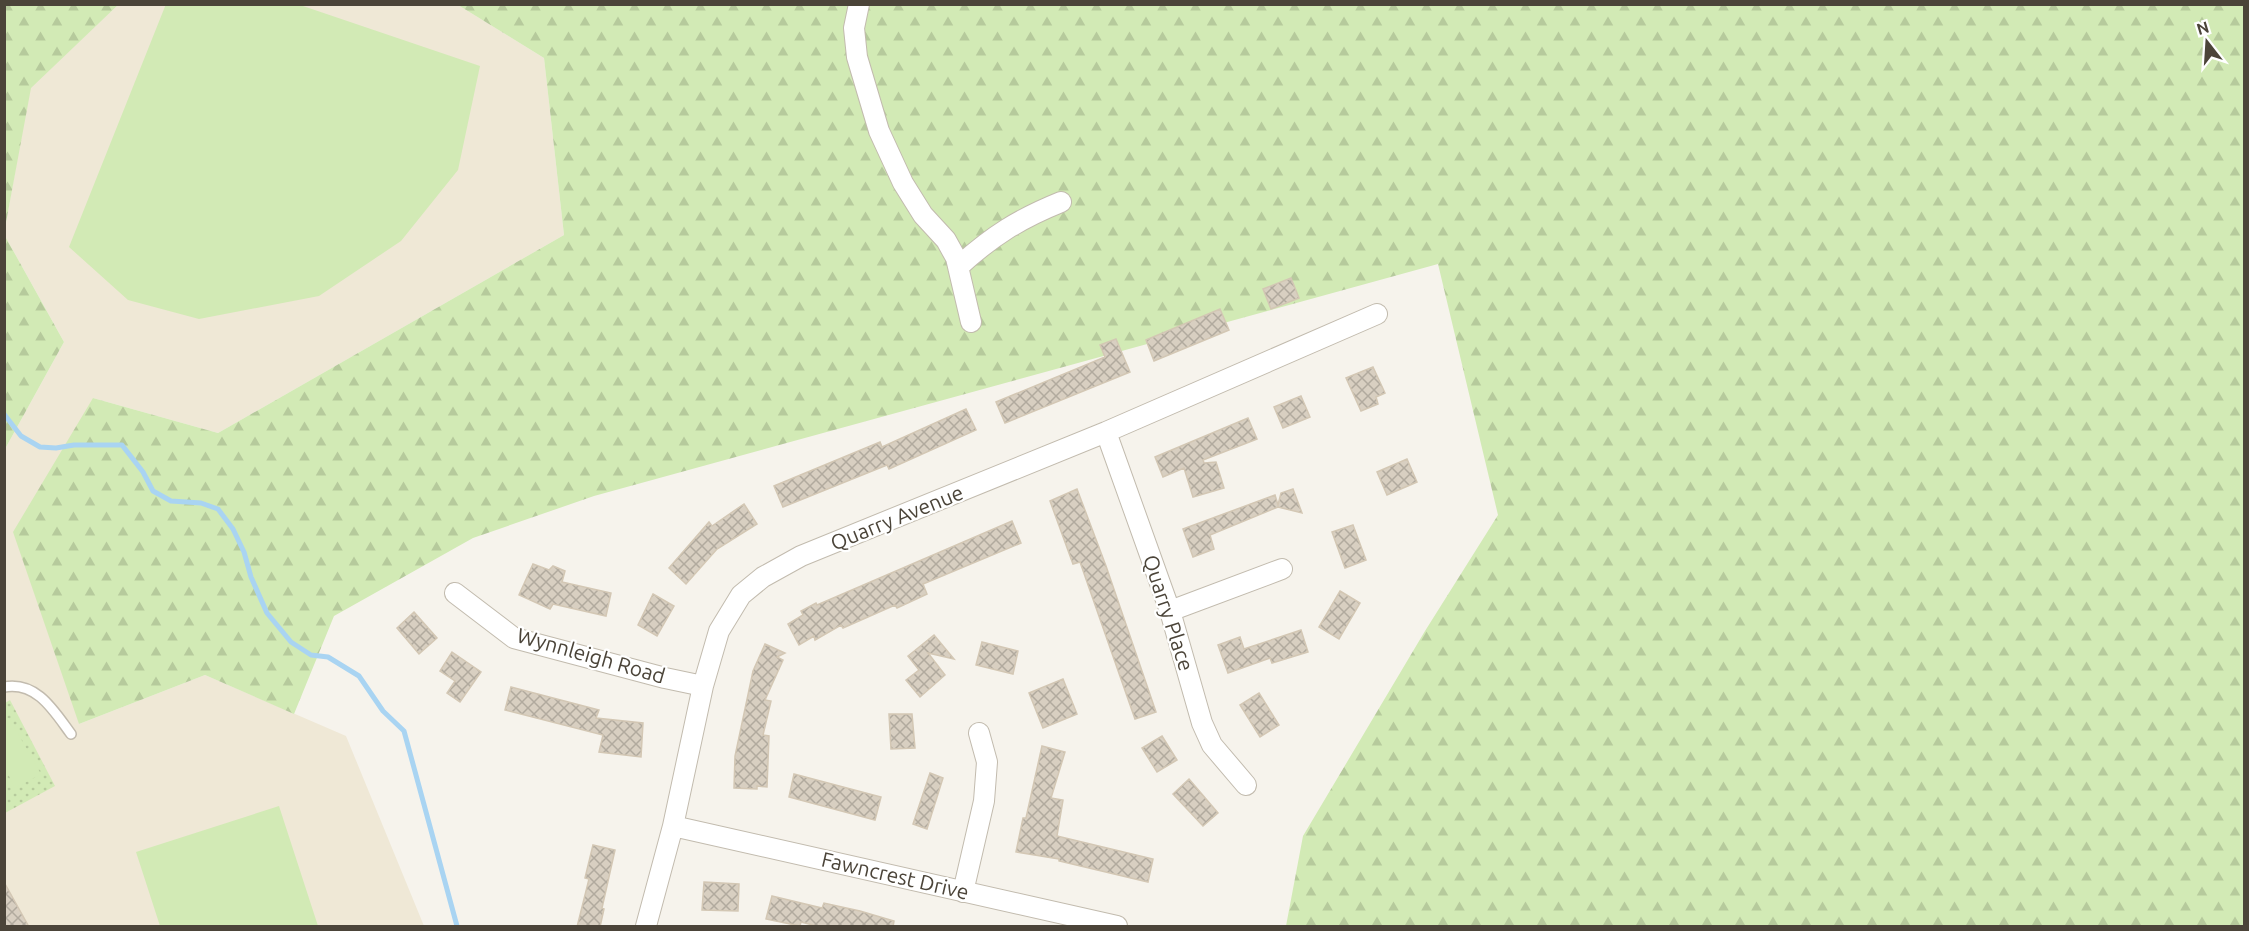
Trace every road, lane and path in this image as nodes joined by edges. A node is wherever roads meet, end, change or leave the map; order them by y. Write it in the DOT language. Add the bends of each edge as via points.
graph roads {
  1 [pos="859,4"];
  2 [pos="1061,202"];
  3 [pos="958,267"];
  4 [pos="1377,315"];
  5 [pos="971,322"];
  6 [pos="1106,432"];
  7 [pos="1282,570"];
  8 [pos="455,593"];
  9 [pos="1170,611"];
  10 [pos="703,686"];
  11 [pos="4,687"];
  12 [pos="979,733"];
  13 [pos="71,734"];
  14 [pos="1246,785"];
  15 [pos="673,826"];
  16 [pos="963,892"];
  17 [pos="646,927"];
  18 [pos="1117,927"];
  1 -- 3 [label="street" via="854,28 857,57 879,131 903,183 922,215 946,240"];
  2 -- 3 [label="street" via="997,234"];
  3 -- 5 [label="street"];
  4 -- 6 [label="street, Quarry Avenue"];
  6 -- 9 [label="street, Quarry Place"];
  6 -- 10 [label="street, Quarry Avenue" via="770,572 741,595 730,611 719,631"];
  7 -- 9 [label="street"];
  8 -- 10 [label="street, Wynnleigh Road" via="514,638"];
  9 -- 14 [label="street, Quarry Place" via="1208,738"];
  10 -- 15 [label="street, Quarry Avenue"];
  11 -- 13 [label="lane" via="31,689 46,701"];
  12 -- 16 [label="street" via="987,762 984,801"];
  15 -- 16 [label="street, Fawncrest Drive"];
  15 -- 17 [label="street, Quarry Avenue"];
  16 -- 18 [label="street, Fawncrest Drive"];
}
